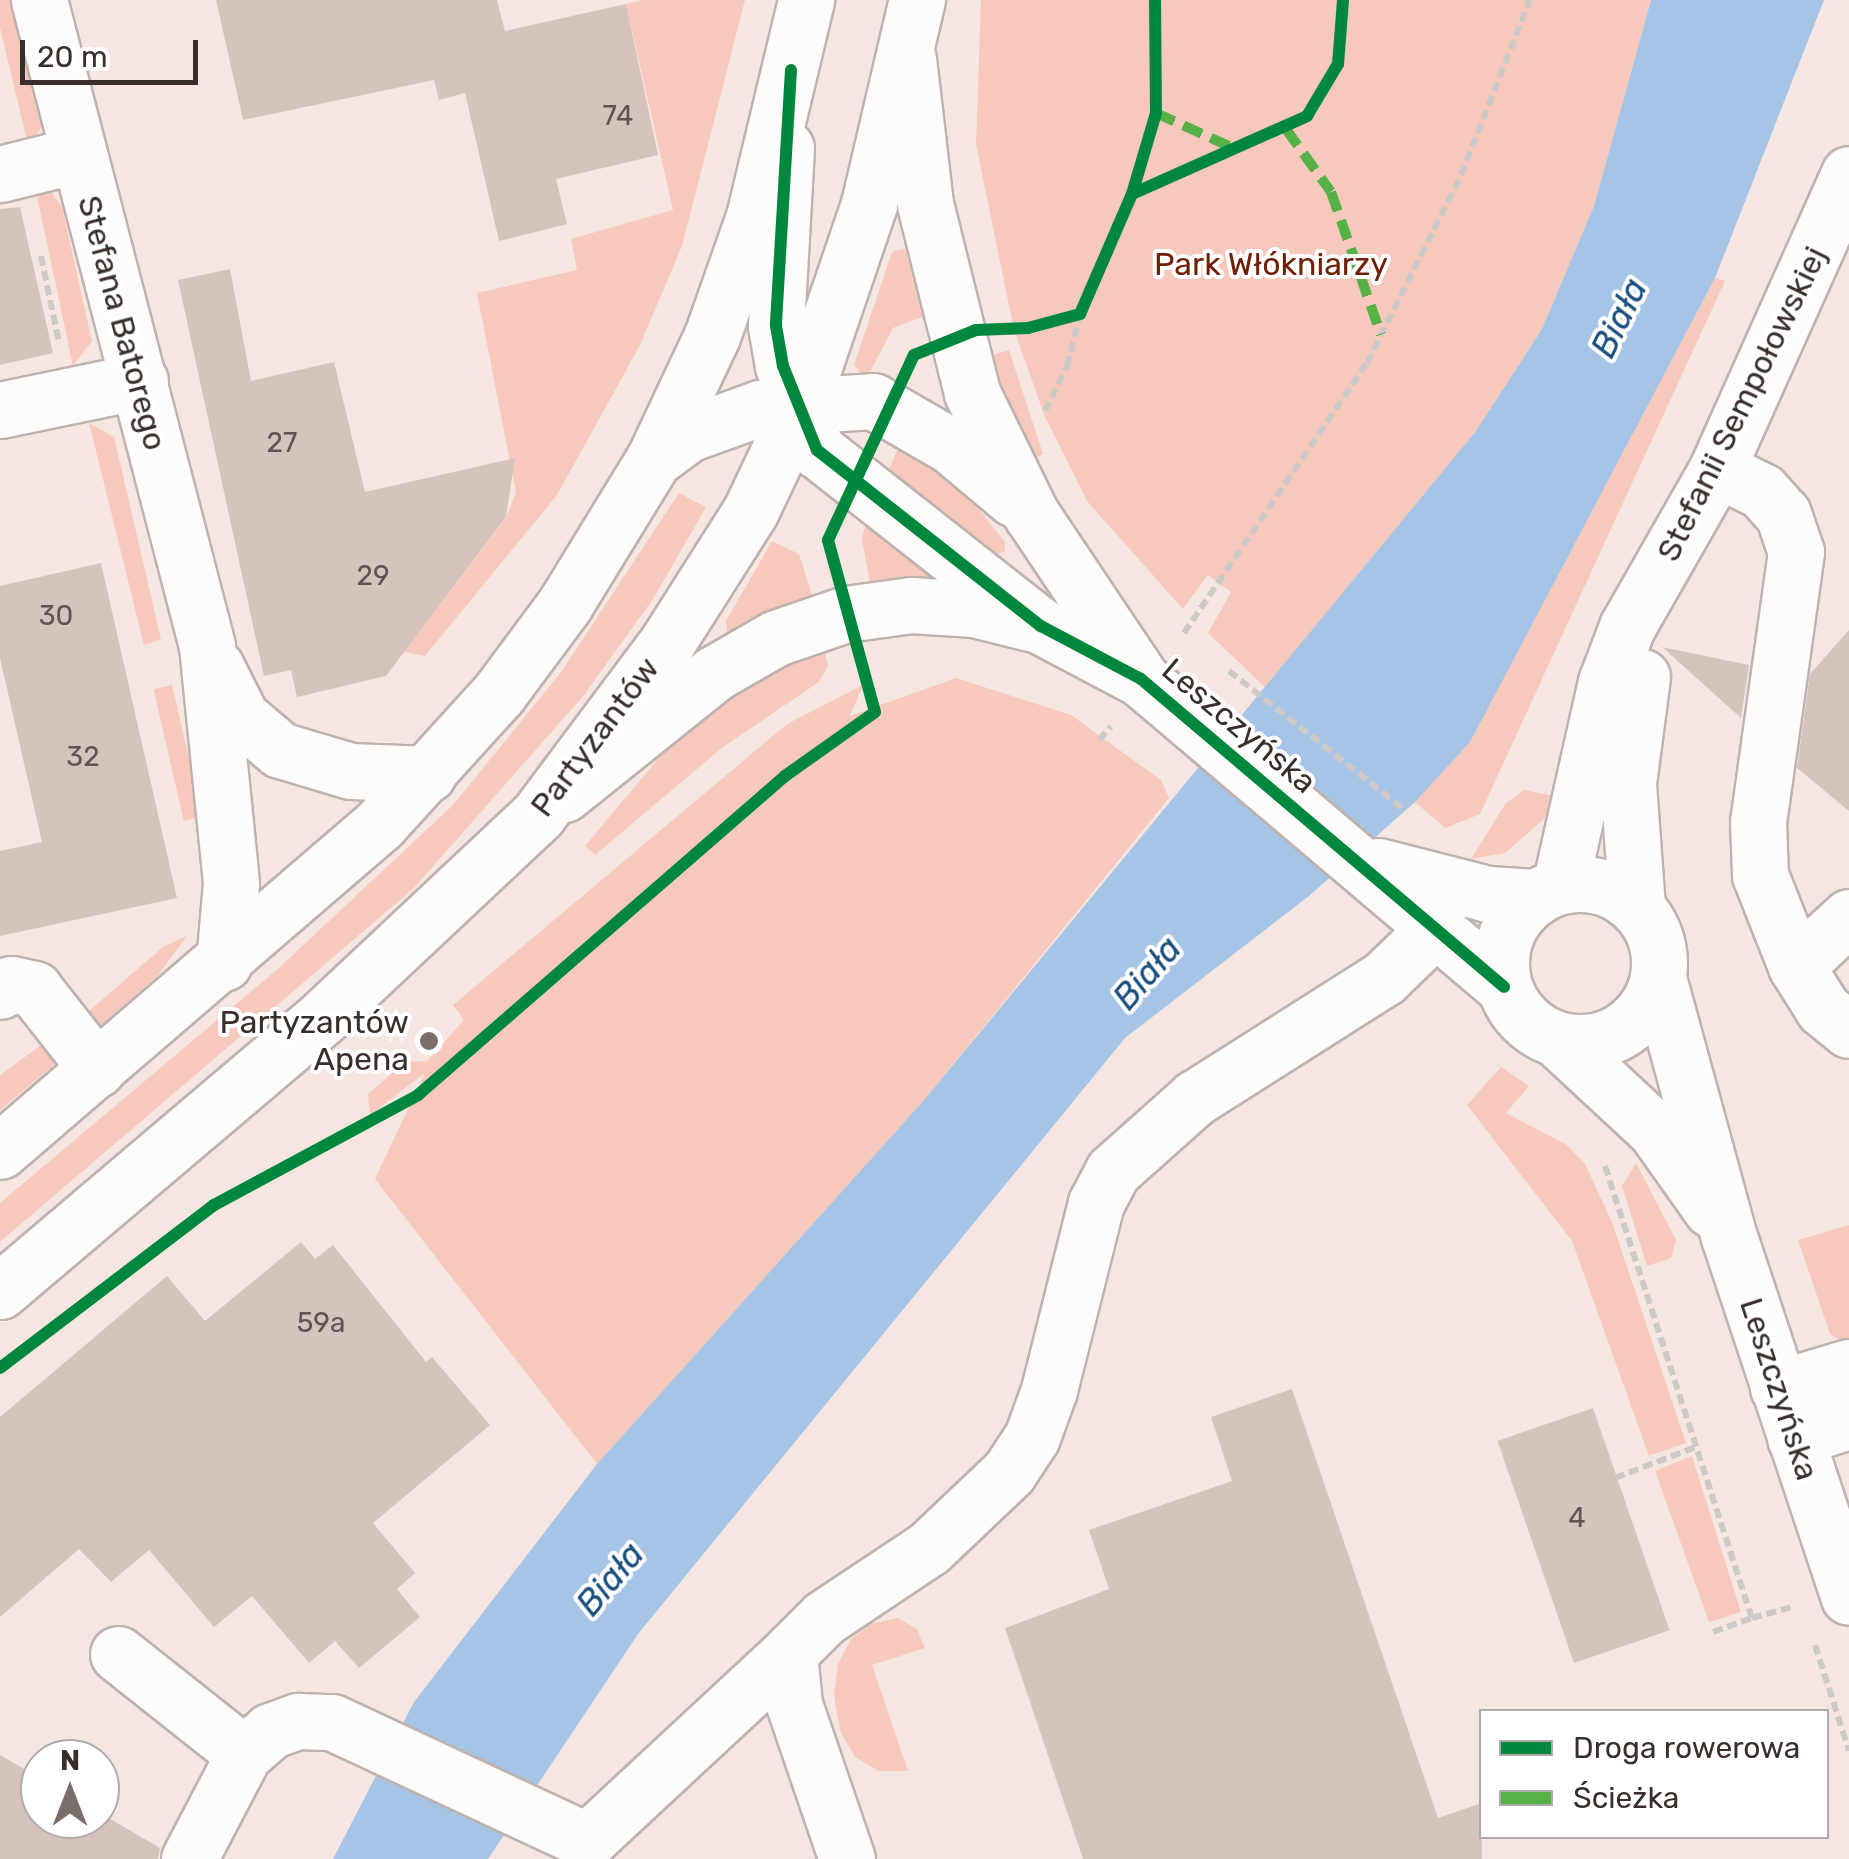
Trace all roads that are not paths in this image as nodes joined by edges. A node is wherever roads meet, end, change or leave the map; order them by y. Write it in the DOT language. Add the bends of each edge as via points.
graph roads {
  1 [pos="39,0"];
  2 [pos="806,0"];
  3 [pos="917,0"];
  4 [pos="908,56"];
  5 [pos="791,70"];
  6 [pos="76,155"];
  7 [pos="11,171"];
  8 [pos="1849,174"];
  9 [pos="140,381"];
  10 [pos="801,404"];
  11 [pos="0,410"];
  12 [pos="654,459"];
  13 [pos="1717,469"];
  14 [pos="1031,514"];
  15 [pos="1658,578"];
  16 [pos="1041,626"];
  17 [pos="207,646"];
  18 [pos="1141,679"];
  19 [pos="428,774"];
  20 [pos="538,815"];
  21 [pos="1361,862"];
  22 [pos="1548,892"];
  23 [pos="1636,907"];
  24 [pos="1849,917"];
  25 [pos="1438,926"];
  26 [pos="224,962"];
  27 [pos="1796,966"];
  28 [pos="1658,978"];
  29 [pos="1504,987"];
  30 [pos="0,990"];
  31 [pos="1849,1030"];
  32 [pos="1558,1040"];
  33 [pos="97,1068"];
  34 [pos="0,1151"];
  35 [pos="1729,1237"];
  36 [pos="0,1291"];
  37 [pos="1849,1366"];
  38 [pos="1778,1388"];
  39 [pos="1849,1421"];
  40 [pos="1795,1438"];
  41 [pos="1827,1606"];
  42 [pos="118,1654"];
  43 [pos="788,1654"];
  44 [pos="244,1754"];
  45 [pos="580,1850"];
  46 [pos="189,1859"];
  47 [pos="847,1859"];
  1 -- 6 [label="street, Stefana Batorego"];
  2 -- 5 [label="street"];
  3 -- 4 [label="street, Partyzantów"];
  4 -- 10 [label="street, Partyzantów" via="839,304"];
  4 -- 14 [label="street, Leszczyńska" via="925,204 954,338 972,392"];
  5 -- 10 [label="street" via="776,326 783,366"];
  5 -- 12 [label="street" via="734,278"];
  6 -- 7 [label="street"];
  6 -- 9 [label="street, Stefana Batorego"];
  8 -- 13 [label="street, Stefanii Sempołowskiej"];
  9 -- 11 [label="street"];
  9 -- 17 [label="street, Stefana Batorego"];
  10 -- 12 [label="street, Leszczyńska" via="722,419"];
  10 -- 14 [label="street, Leszczyńska" via="845,400 887,406 952,446"];
  10 -- 16 [label="street, Leszczyńska" via="817,450"];
  10 -- 20 [label="street, Partyzantów" via="726,554"];
  12 -- 19 [label="street" via="565,604"];
  13 -- 15 [label="street, Stefanii Sempołowskiej"];
  13 -- 27 [label="street" via="1762,491 1784,514 1796,552 1758,822 1760,875"];
  14 -- 18 [label="street, Leszczyńska"];
  15 -- 22 [label="street, Stefanii Sempołowskiej" via="1627,626 1606,682"];
  15 -- 23 [label="street, Stefanii Sempołowskiej" via="1628,783"];
  16 -- 18 [label="street, Leszczyńska"];
  16 -- 20 [label="street, Leszczyńska" via="974,609 911,605 846,614 776,638 716,673"];
  17 -- 19 [label="street, Stefana Batorego" via="241,717 280,750 351,771"];
  17 -- 26 [label="street, Stefana Batorego" via="231,883"];
  18 -- 21 [label="street, Leszczyńska"];
  19 -- 26 [label="street"];
  20 -- 36 [label="street, Partyzantów" via="324,1016"];
  21 -- 22 [label="street, Leszczyńska" via="1488,894"];
  21 -- 25 [label="street, Leszczyńska"];
  22 -- 23 [label="street" via="1614,891"];
  22 -- 29 [label="street" via="1505,937"];
  23 -- 28 [label="street" via="1652,928"];
  24 -- 27 [label="street"];
  25 -- 29 [label="street, Leszczyńska"];
  25 -- 43 [label="street" via="1384,978 1194,1098 1113,1171 1086,1241 1049,1390 1024,1449 974,1510 824,1618"];
  26 -- 33 [label="street"];
  27 -- 31 [label="street" via="1823,1009"];
  28 -- 32 [label="street" via="1632,1024 1584,1043"];
  28 -- 35 [label="street, Leszczyńska"];
  29 -- 32 [label="street" via="1516,1010"];
  30 -- 33 [label="street" via="11,984 34,989"];
  32 -- 35 [label="street, Leszczyńska" via="1655,1130"];
  33 -- 34 [label="street"];
  35 -- 38 [label="street, Leszczyńska"];
  37 -- 38 [label="street"];
  38 -- 40 [label="street, Leszczyńska"];
  39 -- 40 [label="street"];
  40 -- 41 [label="street, Leszczyńska"];
  42 -- 44 [label="street"];
  43 -- 45 [label="street"];
  43 -- 47 [label="street" via="794,1704"];
  44 -- 45 [label="street" via="270,1731 298,1721 332,1722 531,1814"];
  44 -- 46 [label="street"];
}
